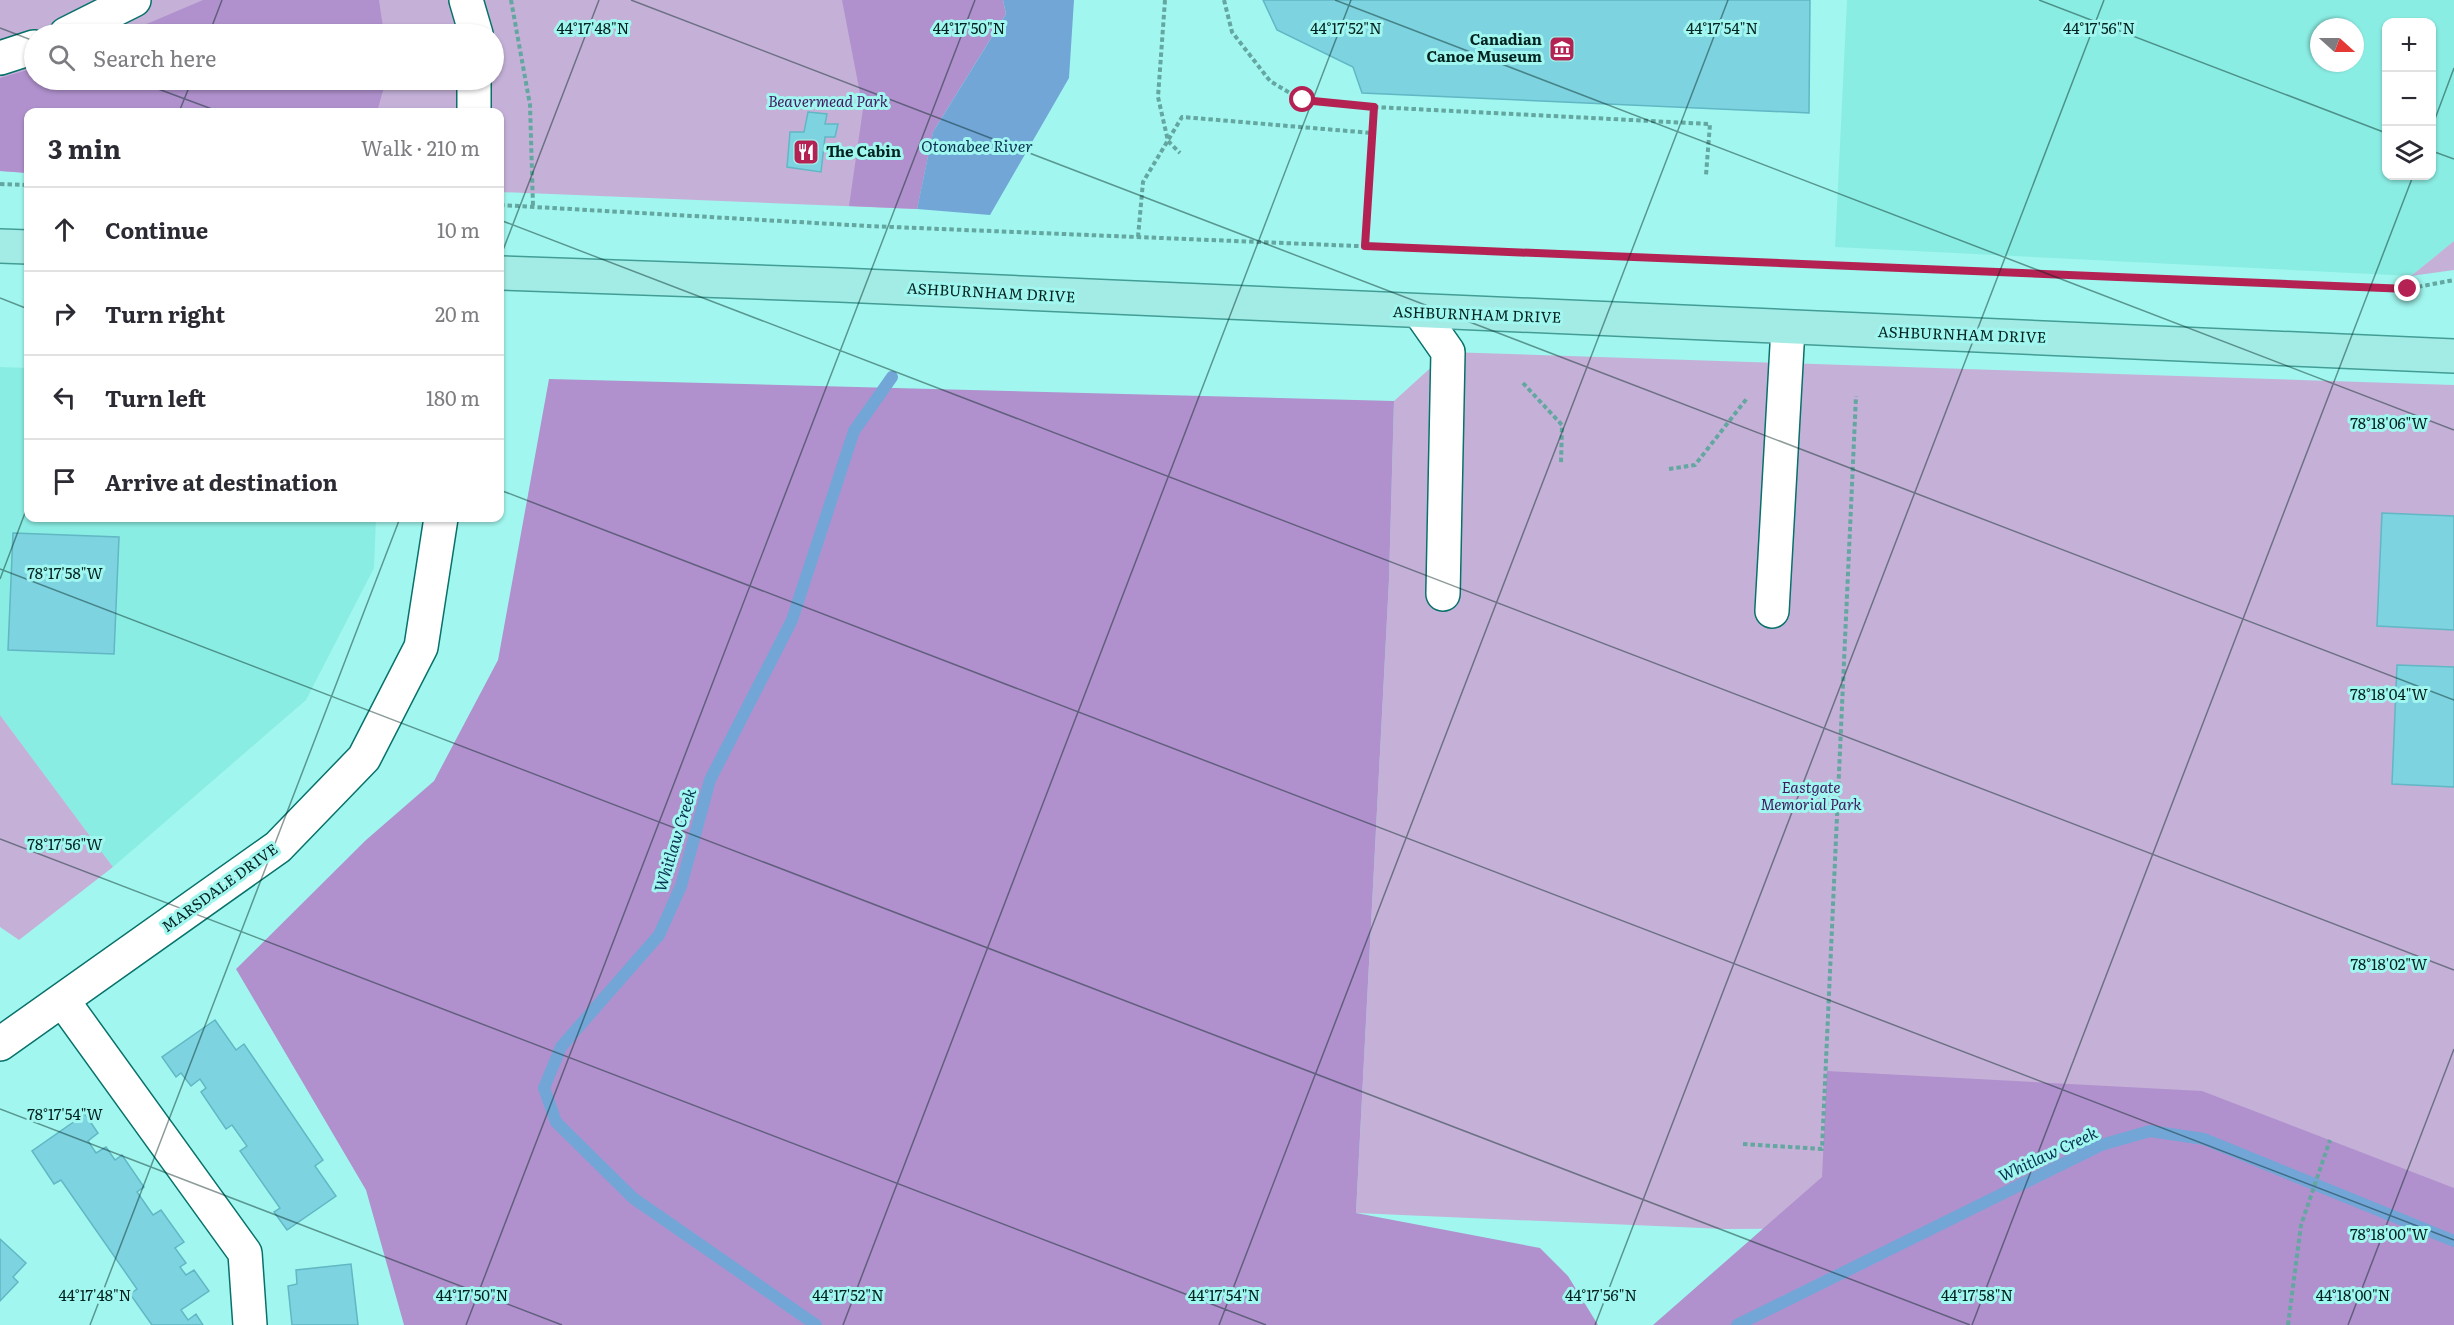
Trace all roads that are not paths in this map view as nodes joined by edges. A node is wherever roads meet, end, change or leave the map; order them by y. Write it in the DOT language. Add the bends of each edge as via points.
graph roads {
  1 [pos="134,0"];
  2 [pos="466,0"];
  3 [pos="86,24"];
  4 [pos="473,24"];
  5 [pos="24,50"];
  6 [pos="0,58"];
  7 [pos="474,90"];
  8 [pos="474,108"];
  9 [pos="0,246"];
  10 [pos="24,247"];
  11 [pos="504,273"];
  12 [pos="1420,312"];
  13 [pos="1788,328"];
  14 [pos="2454,356"];
  15 [pos="440,522"];
  16 [pos="1443,594"];
  17 [pos="1772,611"];
  18 [pos="63,1001"];
  19 [pos="0,1044"];
  20 [pos="250,1325"];
  1 -- 3 [label="street"];
  2 -- 4 [label="street"];
  5 -- 6 [label="street"];
  7 -- 8 [label="street"];
  9 -- 10 [label="main road"];
  11 -- 12 [label="main road, ASHBURNHAM DRIVE"];
  12 -- 13 [label="main road, ASHBURNHAM DRIVE"];
  12 -- 16 [label="street" via="1448,352"];
  13 -- 14 [label="main road, ASHBURNHAM DRIVE"];
  13 -- 17 [label="street"];
  15 -- 18 [label="street, MARSDALE DRIVE" via="421,647 364,758 278,847"];
  18 -- 19 [label="street, MARSDALE DRIVE"];
  18 -- 20 [label="street" via="245,1253"];
}
